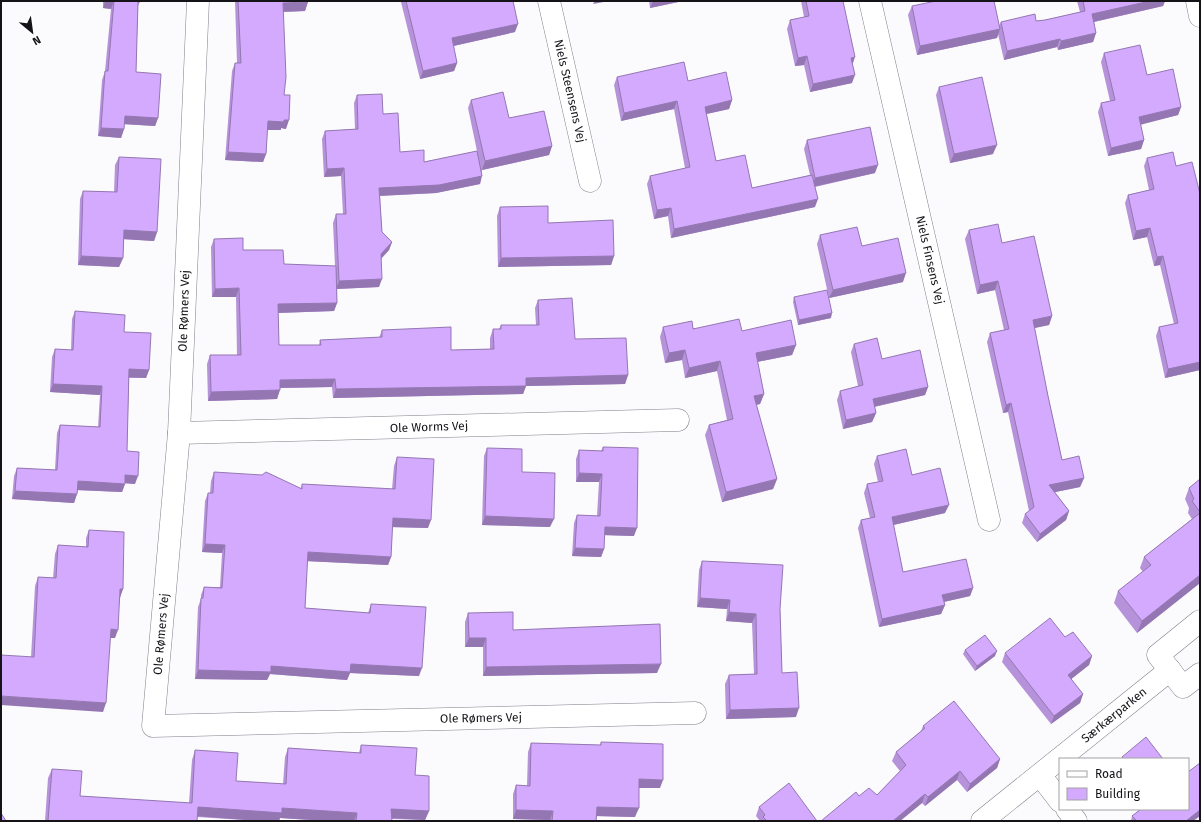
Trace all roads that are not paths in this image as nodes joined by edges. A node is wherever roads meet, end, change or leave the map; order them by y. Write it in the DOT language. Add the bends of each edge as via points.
graph roads {
  1 [pos="198,1"];
  2 [pos="549,1"];
  3 [pos="870,1"];
  4 [pos="1197,1"];
  5 [pos="1200,16"];
  6 [pos="590,181"];
  7 [pos="678,420"];
  8 [pos="179,434"];
  9 [pos="989,520"];
  10 [pos="1200,621"];
  11 [pos="1170,670"];
  12 [pos="1200,674"];
  13 [pos="695,713"];
  14 [pos="1061,758"];
  15 [pos="1059,760"];
  16 [pos="1040,775"];
  17 [pos="1059,800"];
  18 [pos="1068,810"];
  19 [pos="982,821"];
  20 [pos="1076,821"];
  1 -- 8 [label="street, Ole Rømers Vej"];
  2 -- 6 [label="street, Niels Steensens Vej"];
  3 -- 9 [label="street, Niels Finsens Vej"];
  4 -- 5 [label="street"];
  7 -- 8 [label="street, Ole Worms Vej"];
  8 -- 13 [label="street, Ole Rømers Vej" via="153,726"];
  10 -- 11 [label="street" via="1158,655"];
  11 -- 12 [label="street" via="1183,687"];
  11 -- 14 [label="street, Særkærparken"];
  15 -- 16 [label="street, Særkærparken"];
  16 -- 17 [label="street"];
  16 -- 19 [label="street, Særkærparken"];
  18 -- 20 [label="street"];
}
